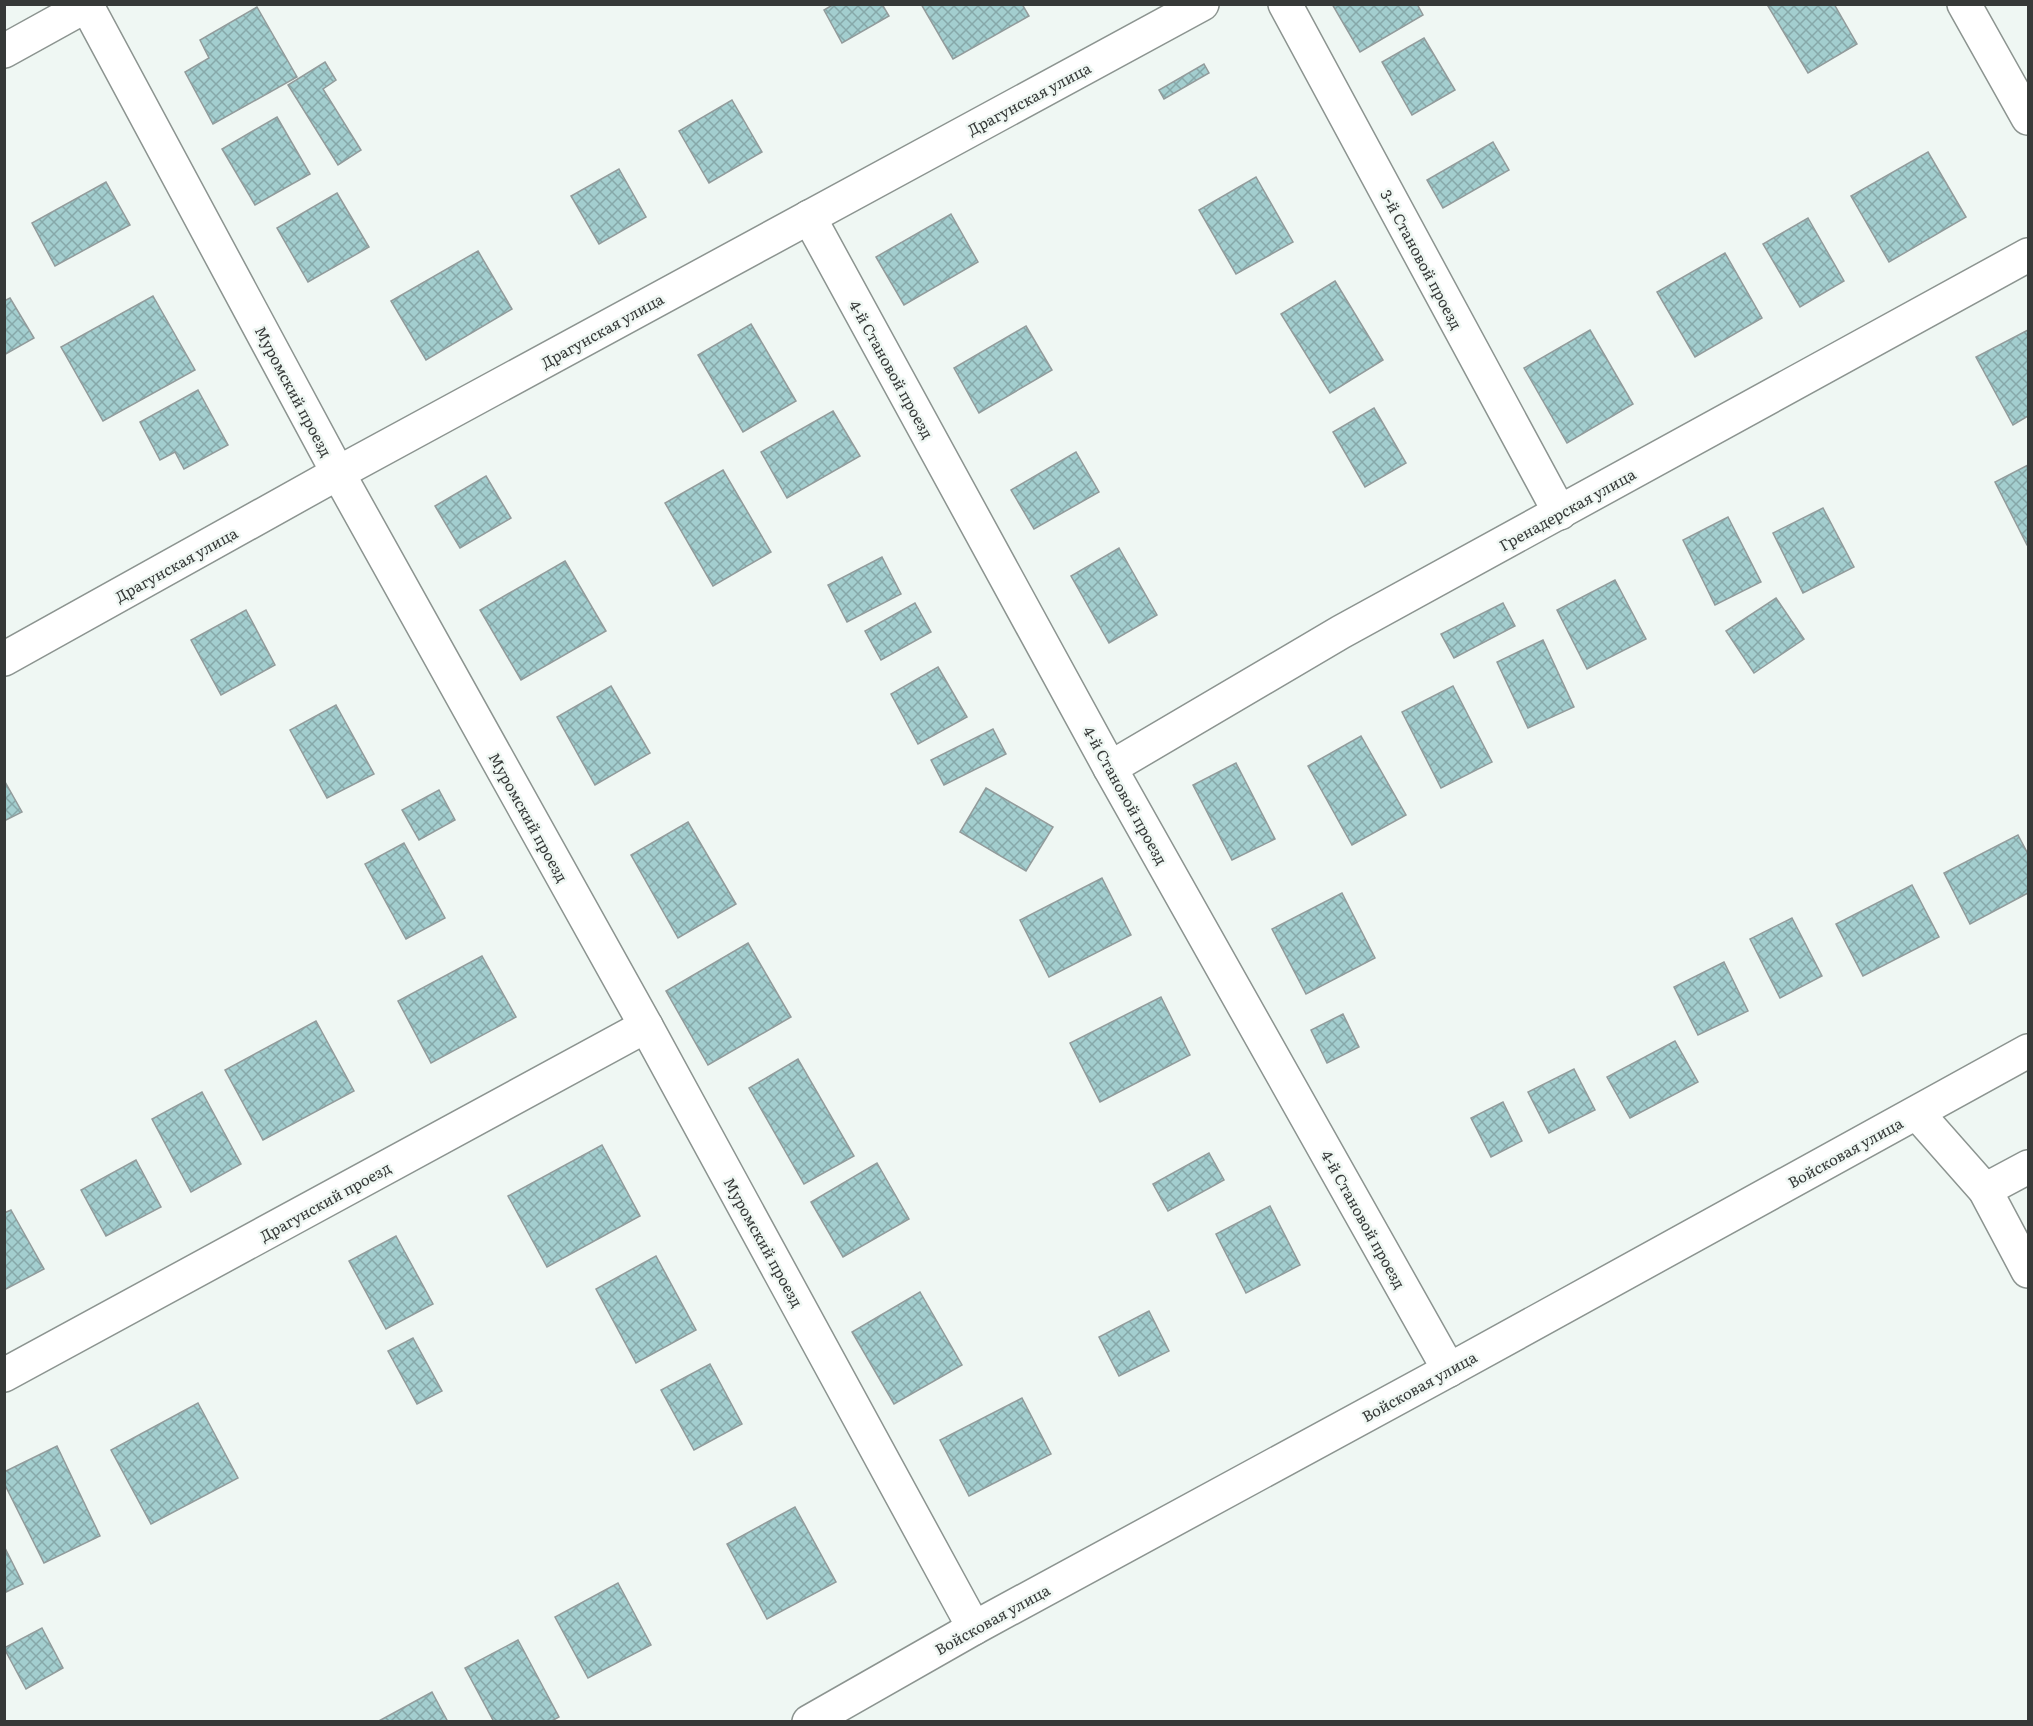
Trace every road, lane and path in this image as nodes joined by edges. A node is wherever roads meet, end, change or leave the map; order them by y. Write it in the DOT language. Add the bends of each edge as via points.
graph roads {
  1 [pos="1202,4"];
  2 [pos="1285,4"];
  3 [pos="1964,4"];
  4 [pos="87,5"];
  5 [pos="4,51"];
  6 [pos="2028,118"];
  7 [pos="809,217"];
  8 [pos="2028,255"];
  9 [pos="338,473"];
  10 [pos="1560,513"];
  11 [pos="4,659"];
  12 [pos="1110,768"];
  13 [pos="646,1026"];
  14 [pos="2028,1051"];
  15 [pos="1917,1113"];
  16 [pos="2028,1167"];
  17 [pos="1985,1190"];
  18 [pos="2028,1271"];
  19 [pos="1449,1370"];
  20 [pos="4,1375"];
  21 [pos="975,1628"];
  22 [pos="809,1722"];
  1 -- 7 [label="street, Драгунская улица"];
  2 -- 10 [label="street, 3-й Становой проезд"];
  3 -- 6 [label="street"];
  4 -- 5 [label="street"];
  4 -- 9 [label="street, Муромский проезд"];
  7 -- 9 [label="street, Драгунская улица"];
  7 -- 12 [label="street, 4-й Становой проезд"];
  8 -- 10 [label="street, Гренадерская улица"];
  9 -- 11 [label="street, Драгунская улица"];
  9 -- 13 [label="street, Муромский проезд"];
  10 -- 12 [label="street, Гренадерская улица" via="1341,632"];
  12 -- 19 [label="street, 4-й Становой проезд"];
  13 -- 20 [label="street, Драгунский проезд"];
  13 -- 21 [label="street, Муромский проезд"];
  14 -- 15 [label="street, Войсковая улица"];
  15 -- 17 [label="street"];
  15 -- 19 [label="street, Войсковая улица"];
  16 -- 17 [label="street"];
  17 -- 18 [label="street"];
  19 -- 21 [label="street, Войсковая улица"];
  21 -- 22 [label="street, Войсковая улица"];
}
